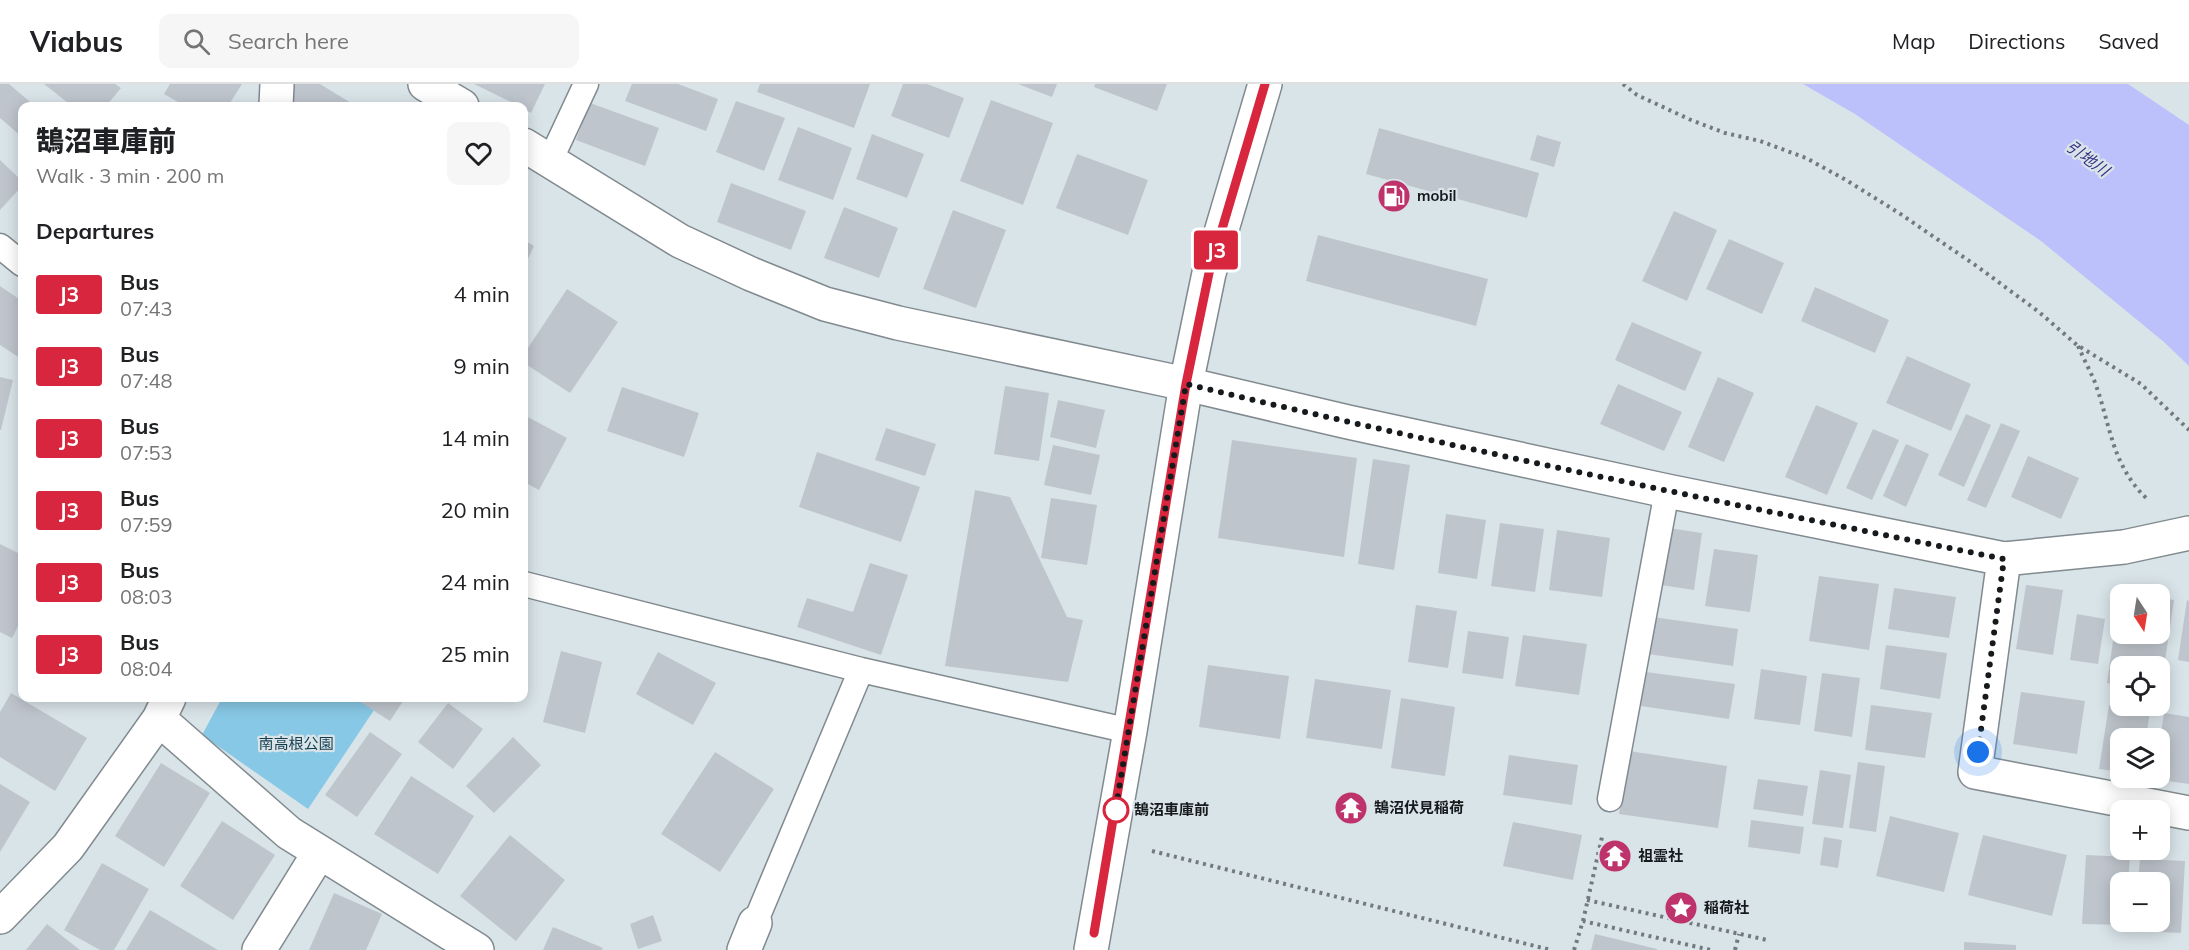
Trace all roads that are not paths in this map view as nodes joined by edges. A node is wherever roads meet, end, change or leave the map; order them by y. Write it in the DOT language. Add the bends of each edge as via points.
graph roads {
  1 [pos="278,84"];
  2 [pos="425,84"];
  3 [pos="586,84"];
  4 [pos="1264,84"];
  5 [pos="276,102"];
  6 [pos="455,102"];
  7 [pos="537,153"];
  8 [pos="0,246"];
  9 [pos="18,261"];
  10 [pos="1186,384"];
  11 [pos="1667,491"];
  12 [pos="2183,534"];
  13 [pos="2004,559"];
  14 [pos="528,585"];
  15 [pos="861,669"];
  16 [pos="164,708"];
  17 [pos="1130,731"];
  18 [pos="1610,800"];
  19 [pos="2189,813"];
  20 [pos="320,853"];
  21 [pos="0,917"];
  22 [pos="749,936"];
  23 [pos="259,950"];
  24 [pos="477,950"];
  25 [pos="1092,950"];
  1 -- 5 [label="street"];
  2 -- 6 [label="street"];
  3 -- 7 [label="lane"];
  4 -- 10 [label="street" via="1209,273"];
  7 -- 10 [label="street" via="680,241 825,304"];
  8 -- 9 [label="lane"];
  10 -- 11 [label="street"];
  10 -- 17 [label="street"];
  11 -- 13 [label="street"];
  11 -- 18 [label="lane"];
  12 -- 13 [label="street" via="2124,547"];
  13 -- 19 [label="street" via="1975,772"];
  14 -- 15 [label="lane"];
  15 -- 17 [label="lane"];
  15 -- 22 [label="lane"];
  16 -- 20 [label="street" via="289,833"];
  16 -- 21 [label="street" via="68,847"];
  17 -- 25 [label="street"];
  20 -- 23 [label="street"];
  20 -- 24 [label="street"];
}
